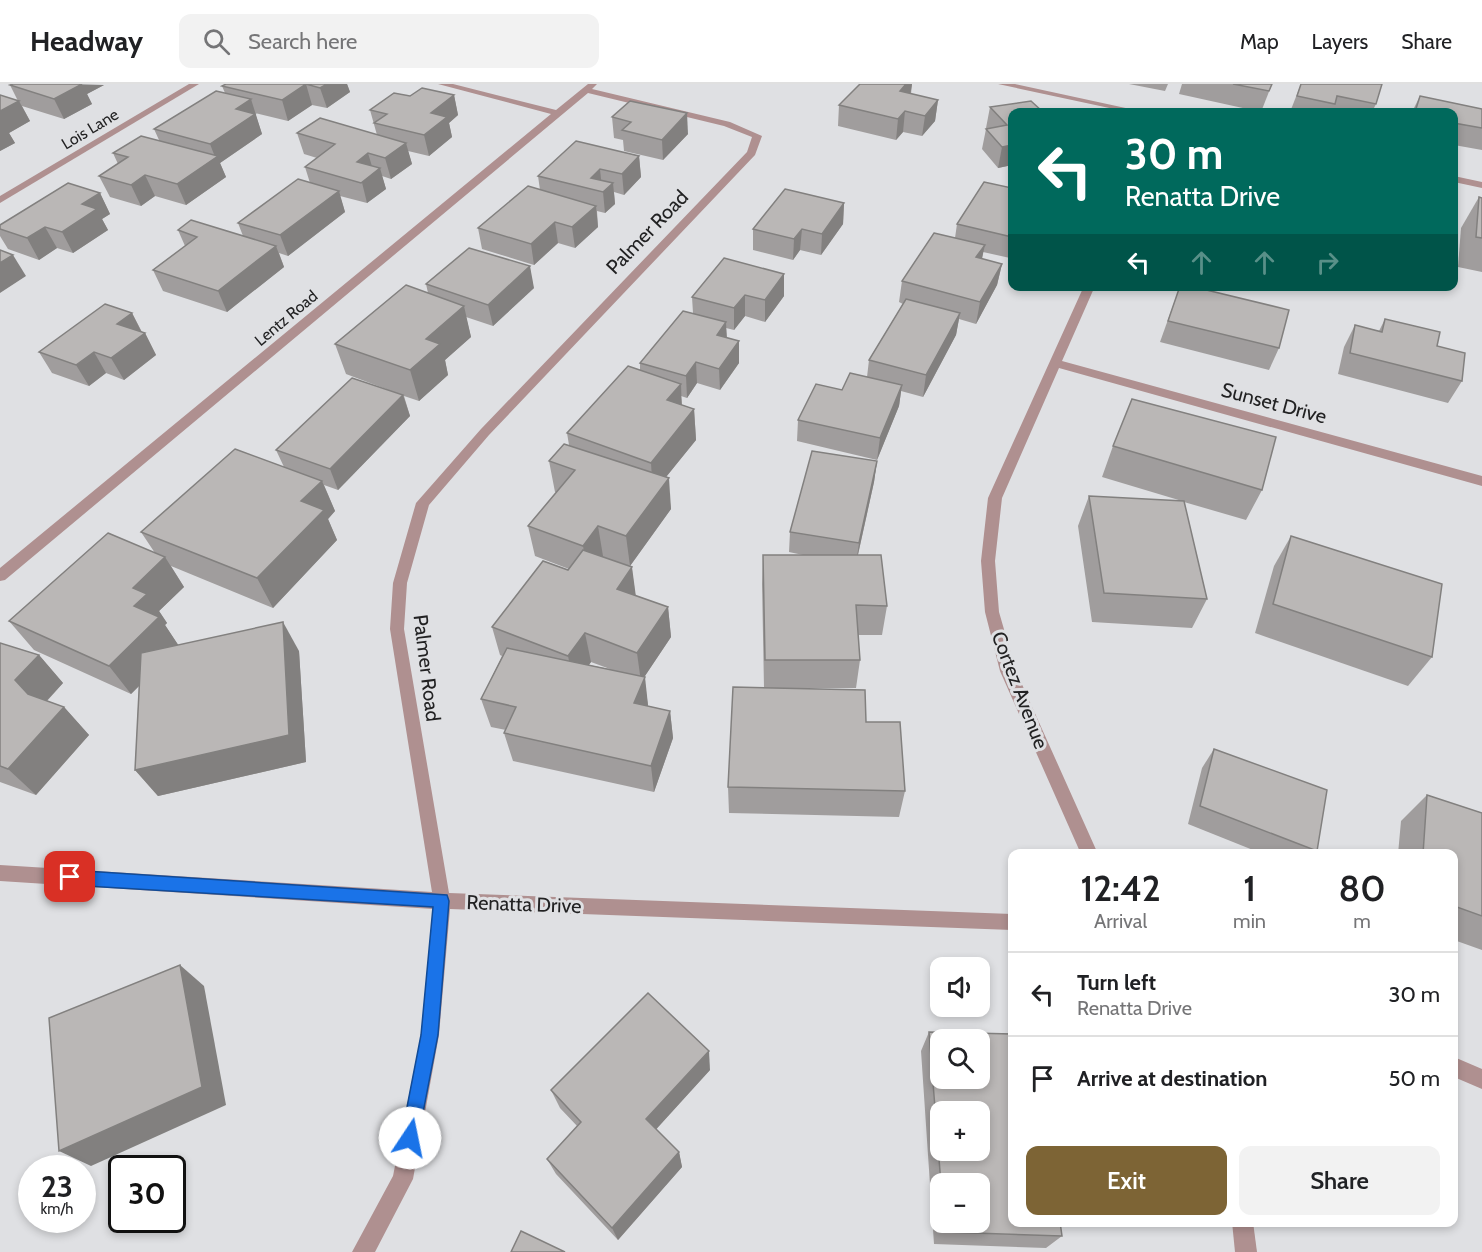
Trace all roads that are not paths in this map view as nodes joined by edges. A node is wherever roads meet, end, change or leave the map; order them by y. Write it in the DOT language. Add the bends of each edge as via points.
graph roads {
  1 [pos="195,84"];
  2 [pos="442,84"];
  3 [pos="1002,84"];
  4 [pos="589,87"];
  5 [pos="1119,108"];
  6 [pos="559,113"];
  7 [pos="1458,180"];
  8 [pos="1482,186"];
  9 [pos="0,200"];
  10 [pos="1088,291"];
  11 [pos="1056,363"];
  12 [pos="1482,481"];
  13 [pos="0,576"];
  14 [pos="1088,849"];
  15 [pos="0,873"];
  16 [pos="441,901"];
  17 [pos="1008,922"];
  18 [pos="1458,1069"];
  19 [pos="1482,1079"];
  20 [pos="1243,1227"];
  21 [pos="363,1252"];
  22 [pos="1246,1252"];
  1 -- 9 [label="street, Lois Lane"];
  2 -- 6 [label="street"];
  3 -- 5 [label="street"];
  4 -- 6 [label="street, Lentz Road"];
  4 -- 16 [label="street, Palmer Road" via="727,124 757,136 752,153 485,432 423,503 400,583 398,628"];
  6 -- 13 [label="street, Lentz Road"];
  7 -- 8 [label="street"];
  10 -- 11 [label="street, Cortez Avenue"];
  11 -- 12 [label="street, Sunset Drive"];
  11 -- 14 [label="street, Cortez Avenue" via="994,498 988,561 992,612 1008,671"];
  15 -- 16 [label="street, Renatta Drive"];
  16 -- 17 [label="street, Renatta Drive"];
  16 -- 21 [label="street, Palmer Road" via="430,1035 403,1179"];
  18 -- 19 [label="street"];
  20 -- 22 [label="street"];
}
